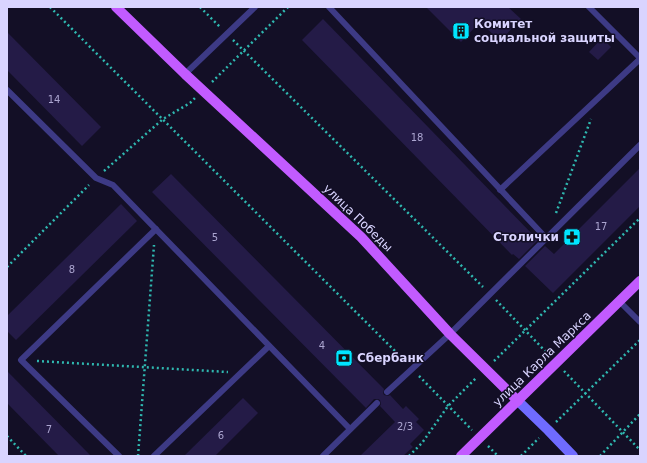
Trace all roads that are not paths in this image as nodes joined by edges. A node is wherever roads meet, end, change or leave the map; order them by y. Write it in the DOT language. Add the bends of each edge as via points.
graph roads {
  1 [pos="116,7"];
  2 [pos="255,7"];
  3 [pos="329,7"];
  4 [pos="589,7"];
  5 [pos="640,58"];
  6 [pos="185,74"];
  7 [pos="7,90"];
  8 [pos="640,145"];
  9 [pos="500,190"];
  10 [pos="156,229"];
  11 [pos="546,238"];
  12 [pos="640,281"];
  13 [pos="619,301"];
  14 [pos="640,322"];
  15 [pos="450,334"];
  16 [pos="269,346"];
  17 [pos="387,392"];
  18 [pos="518,401"];
  19 [pos="377,402"];
  20 [pos="350,429"];
  21 [pos="119,456"];
  22 [pos="154,456"];
  23 [pos="323,456"];
  24 [pos="461,456"];
  25 [pos="573,456"];
  1 -- 6 [label="main road, улица Победы"];
  2 -- 6 [label="lane"];
  3 -- 9 [label="lane"];
  4 -- 5 [label="lane"];
  5 -- 9 [label="lane"];
  6 -- 15 [label="main road, улица Победы" via="361,237"];
  7 -- 10 [label="lane" via="96,178 113,185"];
  8 -- 11 [label="lane"];
  9 -- 11 [label="lane"];
  10 -- 16 [label="lane"];
  10 -- 21 [label="lane" via="21,360"];
  11 -- 15 [label="lane"];
  12 -- 13 [label="main road, улица Карла Маркса"];
  13 -- 14 [label="lane"];
  13 -- 18 [label="main road, улица Карла Маркса"];
  15 -- 17 [label="lane"];
  15 -- 18 [label="main road, улица Победы"];
  16 -- 20 [label="lane"];
  16 -- 22 [label="lane"];
  18 -- 24 [label="main road, улица Карла Маркса"];
  18 -- 25 [label="street, улица Победы"];
  19 -- 20 [label="lane"];
  20 -- 23 [label="lane"];
}
